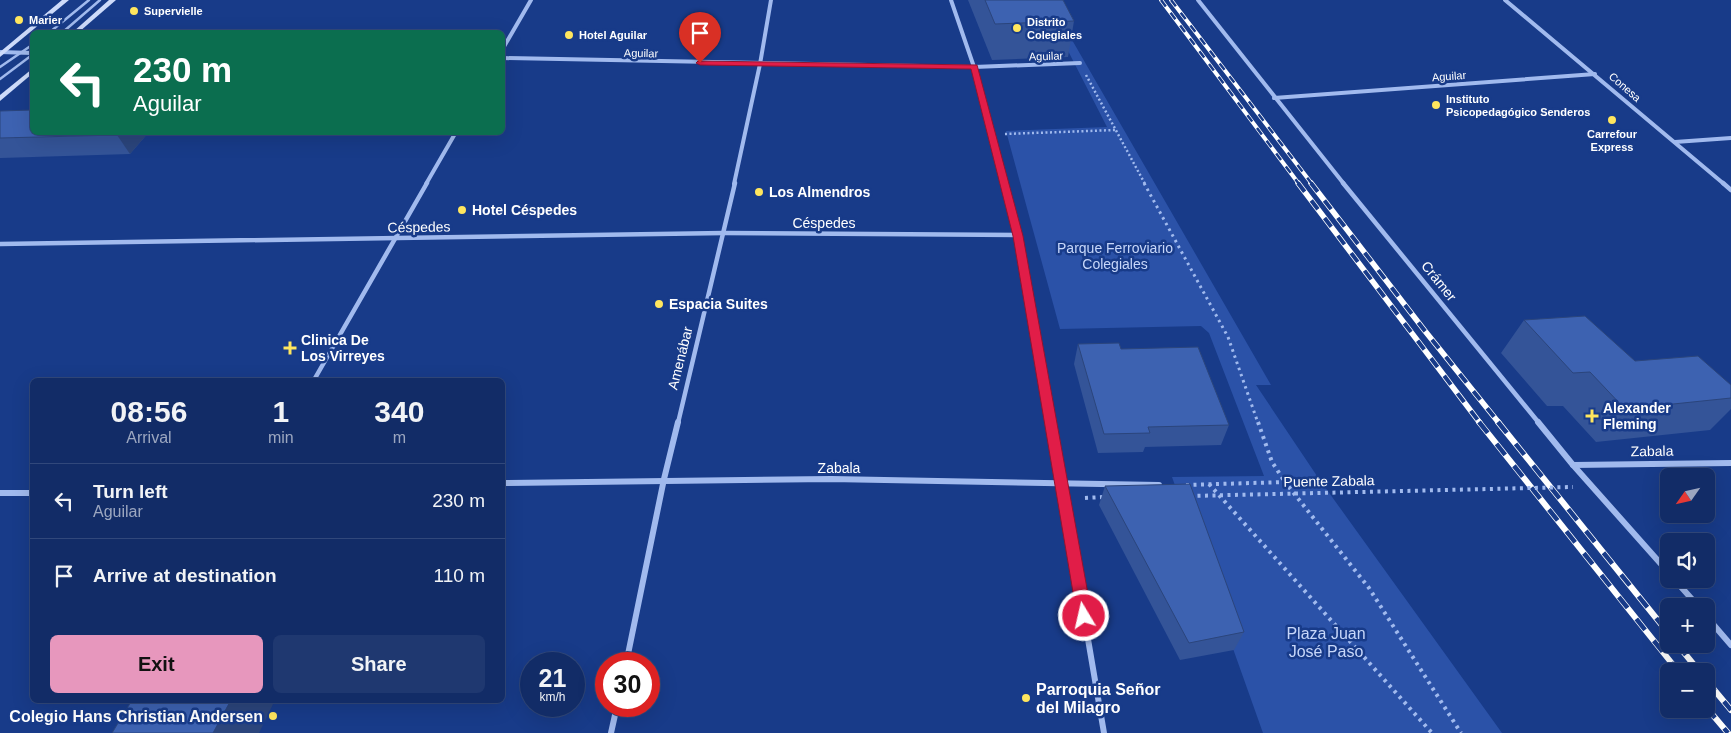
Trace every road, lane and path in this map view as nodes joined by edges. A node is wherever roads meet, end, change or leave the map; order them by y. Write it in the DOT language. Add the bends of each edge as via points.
graph roads {
  1 [pos="66,0"];
  2 [pos="89,0"];
  3 [pos="100,0"];
  4 [pos="113,0"];
  5 [pos="531,0"];
  6 [pos="771,0"];
  7 [pos="951,0"];
  8 [pos="1198,0"];
  9 [pos="1505,0"];
  10 [pos="52,30"];
  11 [pos="64,30"];
  12 [pos="78,30"];
  13 [pos="505,45"];
  14 [pos="30,46"];
  15 [pos="22,52"];
  16 [pos="1,53"];
  17 [pos="30,54"];
  18 [pos="30,56"];
  19 [pos="505,58"];
  20 [pos="1080,63"];
  21 [pos="760,64"];
  22 [pos="0,67"];
  23 [pos="974,67"];
  24 [pos="30,73"];
  25 [pos="1595,74"];
  26 [pos="0,80"];
  27 [pos="1274,98"];
  28 [pos="0,99"];
  29 [pos="1116,130"];
  30 [pos="454,135"];
  31 [pos="992,135"];
  32 [pos="1731,138"];
  33 [pos="1675,142"];
  34 [pos="1731,190"];
  35 [pos="724,233"];
  36 [pos="1018,236"];
  37 [pos="394,239"];
  38 [pos="0,244"];
  39 [pos="315,378"];
  40 [pos="1731,463"];
  41 [pos="1572,465"];
  42 [pos="664,479"];
  43 [pos="1062,482"];
  44 [pos="1285,482"];
  45 [pos="505,483"];
  46 [pos="1209,484"];
  47 [pos="1176,485"];
  48 [pos="1573,487"];
  49 [pos="0,493"];
  50 [pos="30,493"];
  51 [pos="1184,496"];
  52 [pos="1085,498"];
  53 [pos="1105,498"];
  54 [pos="1660,563"];
  55 [pos="1682,588"];
  56 [pos="1691,598"];
  57 [pos="1715,626"];
  58 [pos="1731,644"];
  59 [pos="628,652"];
  60 [pos="615,717"];
  61 [pos="611,733"];
  62 [pos="1104,733"];
  63 [pos="1432,733"];
  64 [pos="1461,733"];
  1 -- 16 [label="main road"];
  2 -- 10 [label="lane"];
  3 -- 11 [label="lane"];
  4 -- 12 [label="main road"];
  5 -- 13 [label="street"];
  6 -- 21 [label="street, Amenábar"];
  7 -- 23 [label="street"];
  8 -- 27 [label="street, Crámer"];
  9 -- 25 [label="street, Conesa"];
  14 -- 15 [label="lane"];
  15 -- 16 [label="street"];
  15 -- 17 [label="street"];
  15 -- 22 [label="lane"];
  18 -- 26 [label="lane"];
  19 -- 21 [label="street, Aguilar"];
  20 -- 23 [label="street, Aguilar"];
  20 -- 29 [label="path"];
  21 -- 23 [label="street, Aguilar"];
  21 -- 35 [label="street, Amenábar"];
  23 -- 31 [label="street"];
  24 -- 28 [label="main road"];
  25 -- 27 [label="street, Aguilar"];
  25 -- 33 [label="street, Conesa"];
  27 -- 41 [label="street, Crámer"];
  29 -- 31 [label="path"];
  29 -- 44 [label="path" via="1228,337 1272,462"];
  30 -- 37 [label="street"];
  31 -- 36 [label="street"];
  32 -- 33 [label="street"];
  33 -- 34 [label="street, Conesa"];
  35 -- 36 [label="street, Céspedes"];
  35 -- 37 [label="street, Céspedes"];
  35 -- 42 [label="street, Amenábar"];
  36 -- 43 [label="street"];
  37 -- 38 [label="street, Céspedes"];
  37 -- 39 [label="street"];
  40 -- 41 [label="street, Zabala"];
  41 -- 54 [label="street, Crámer"];
  42 -- 43 [label="street, Zabala"];
  42 -- 45 [label="street, Zabala"];
  42 -- 59 [label="street, Amenábar"];
  43 -- 47 [label="street, Zabala"];
  43 -- 62 [label="street"];
  44 -- 46 [label="path"];
  44 -- 64 [label="path" via="1370,588"];
  46 -- 47 [label="path"];
  46 -- 63 [label="path"];
  48 -- 51 [label="path, Puente Zabala, bridge"];
  49 -- 50 [label="street"];
  52 -- 53 [label="path, bridge"];
  55 -- 56 [label="street"];
  57 -- 58 [label="street"];
  60 -- 61 [label="street"];
}
